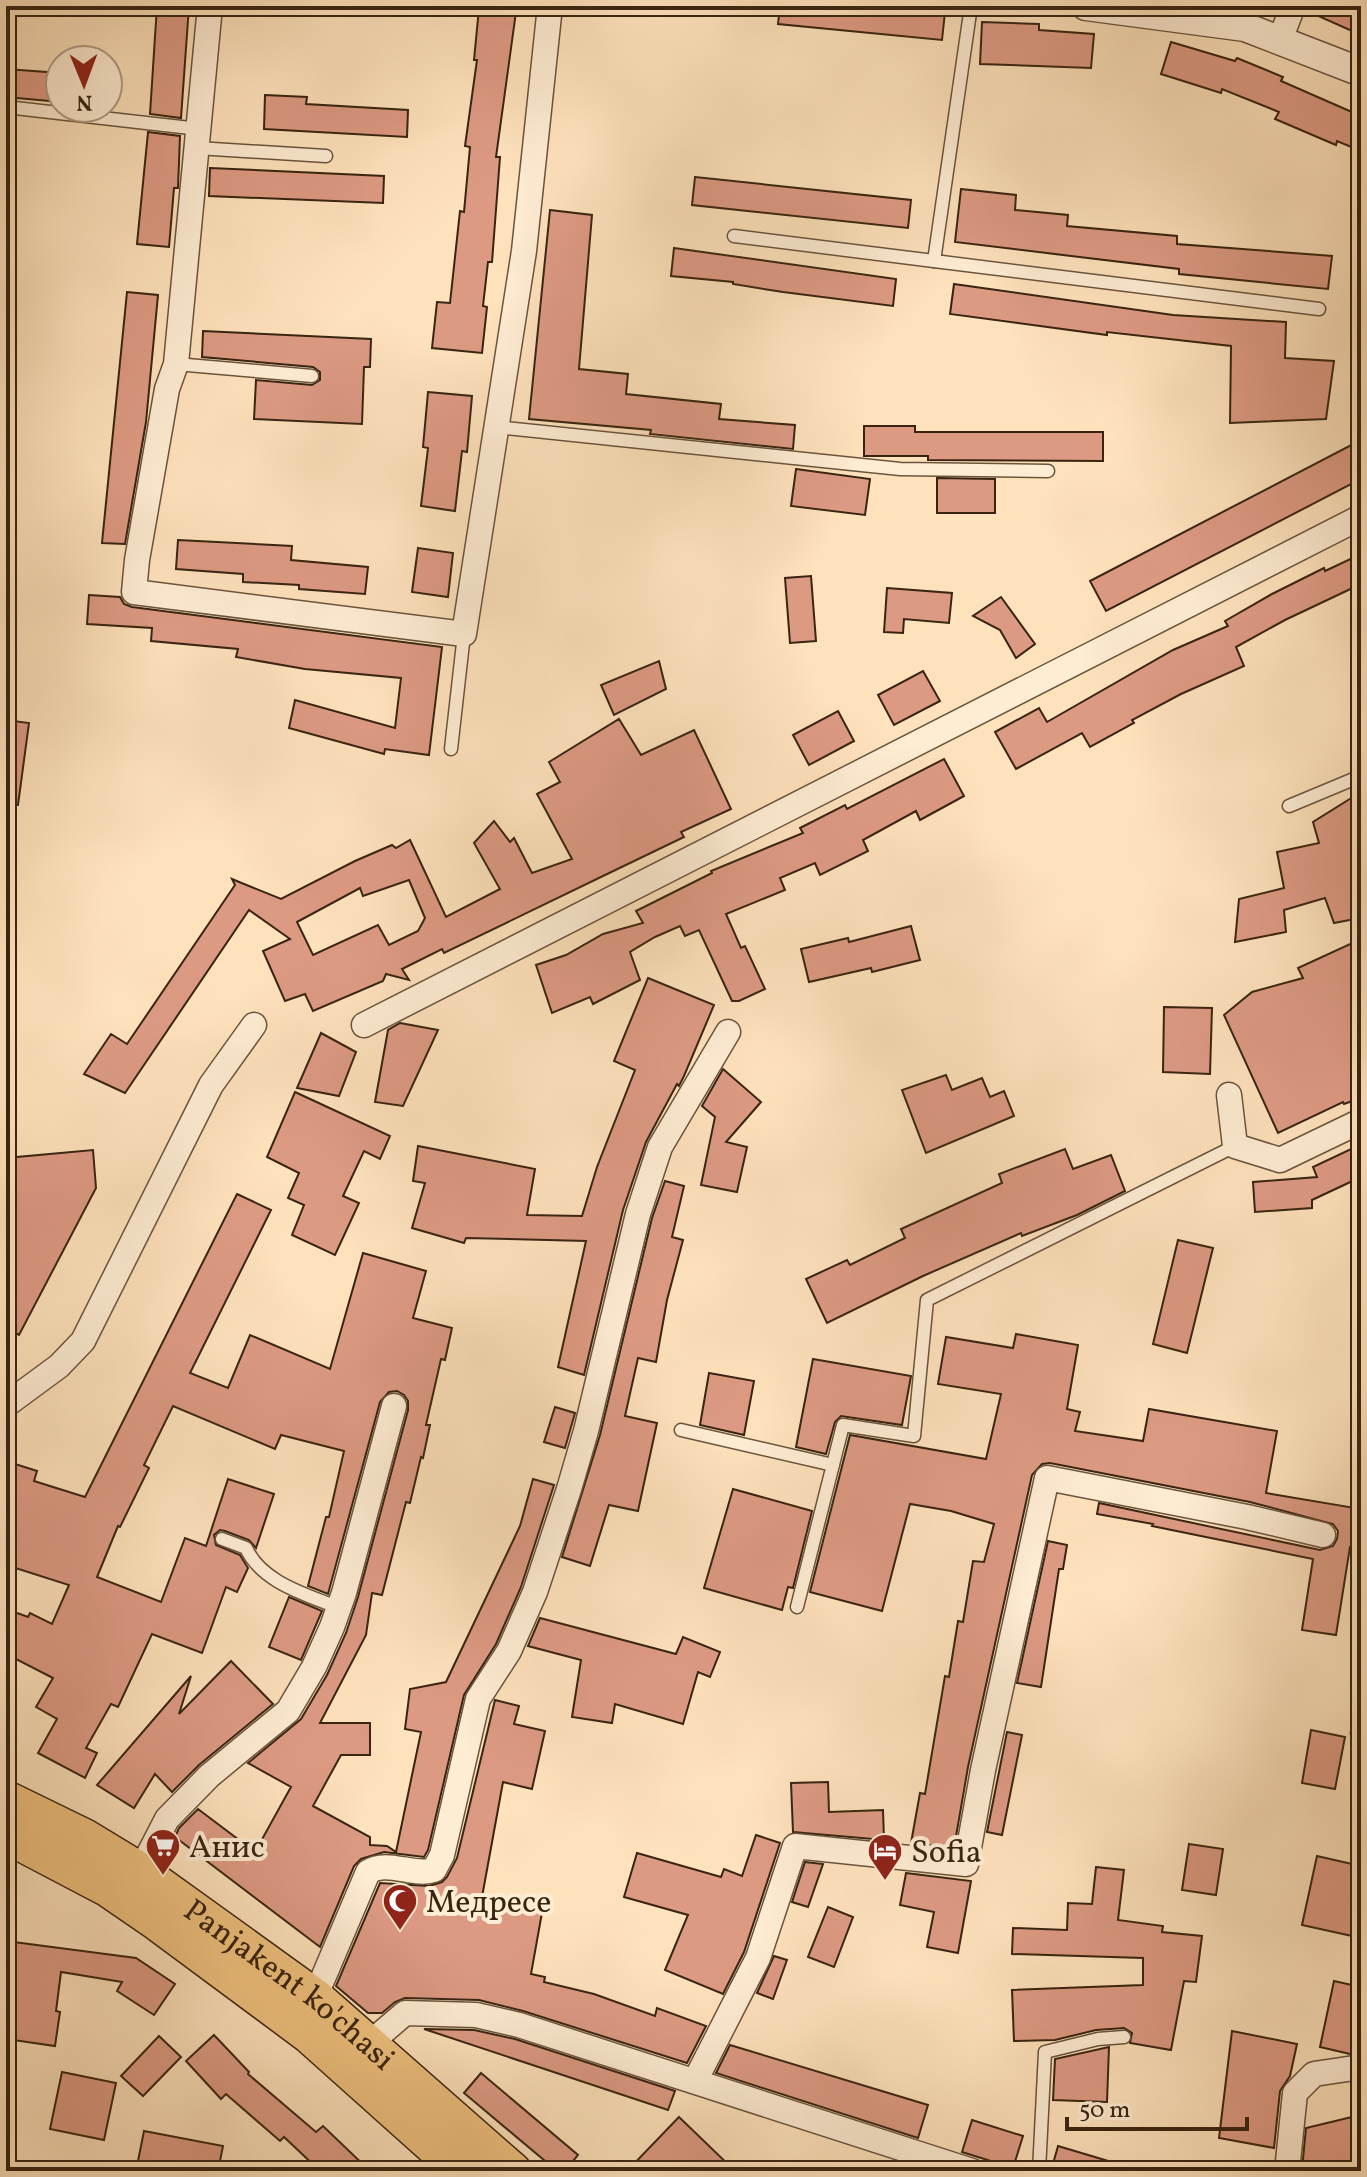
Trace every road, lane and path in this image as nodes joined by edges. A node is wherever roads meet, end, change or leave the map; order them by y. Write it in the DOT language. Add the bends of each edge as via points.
graph roads {
  1 [pos="210,6"];
  2 [pos="550,6"];
  3 [pos="971,6"];
  4 [pos="1086,6"];
  5 [pos="1293,6"];
  6 [pos="1280,40"];
  7 [pos="1361,72"];
  8 [pos="6,107"];
  9 [pos="198,138"];
  10 [pos="326,156"];
  11 [pos="734,236"];
  12 [pos="934,261"];
  13 [pos="1319,309"];
  14 [pos="176,364"];
  15 [pos="312,376"];
  16 [pos="496,427"];
  17 [pos="1048,471"];
  18 [pos="1361,517"];
  19 [pos="464,634"];
  20 [pos="1361,735"];
  21 [pos="1361,742"];
  22 [pos="451,749"];
  23 [pos="1361,776"];
  24 [pos="1289,806"];
  25 [pos="254,1025"];
  26 [pos="364,1025"];
  27 [pos="728,1032"];
  28 [pos="1229,1095"];
  29 [pos="1361,1121"];
  30 [pos="1235,1146"];
  31 [pos="6,1405"];
  32 [pos="394,1406"];
  33 [pos="681,1430"];
  34 [pos="833,1465"];
  35 [pos="1323,1535"];
  36 [pos="222,1539"];
  37 [pos="797,1607"];
  38 [pos="339,1608"];
  39 [pos="6,1799"];
  40 [pos="7,1839"];
  41 [pos="140,1871"];
  42 [pos="315,1997"];
  43 [pos="1124,2037"];
  44 [pos="370,2043"];
  45 [pos="1361,2067"];
  46 [pos="695,2081"];
  47 [pos="461,2171"];
  48 [pos="513,2171"];
  49 [pos="972,2171"];
  50 [pos="1039,2171"];
  51 [pos="1287,2171"];
  1 -- 9 [label="street"];
  2 -- 16 [label="street" via="524,251"];
  3 -- 12 [label="lane"];
  4 -- 6 [label="street" via="1245,27"];
  5 -- 6 [label="street"];
  6 -- 7 [label="street"];
  8 -- 9 [label="lane"];
  9 -- 10 [label="lane"];
  9 -- 14 [label="street"];
  11 -- 12 [label="lane"];
  12 -- 13 [label="lane"];
  14 -- 15 [label="lane"];
  14 -- 19 [label="street" via="167,389 134,592"];
  16 -- 17 [label="lane" via="900,469"];
  16 -- 19 [label="street"];
  18 -- 26 [label="street"];
  19 -- 22 [label="lane"];
  20 -- 21 [label="lane"];
  23 -- 24 [label="lane"];
  25 -- 31 [label="street" via="211,1085 83,1341"];
  27 -- 42 [label="street" via="660,1147 638,1214 569,1489 535,1592 509,1651 478,1699 442,1855 434,1870 426,1872 368,1872"];
  28 -- 30 [label="street"];
  29 -- 30 [label="street" via="1280,1160"];
  30 -- 34 [label="lane" via="927,1300 914,1436 843,1425"];
  32 -- 38 [label="street"];
  33 -- 34 [label="lane"];
  34 -- 37 [label="lane"];
  35 -- 46 [label="street" via="1047,1478 966,1864 795,1846 758,1958"];
  36 -- 38 [label="lane" via="246,1548 253,1563 280,1583"];
  38 -- 41 [label="street" via="288,1711 209,1776 167,1819"];
  39 -- 41 [label="main road, Panjakent ko'chasi"];
  40 -- 47 [label="main road, Panjakent ko'chasi" via="107,1888 171,1932 309,2035"];
  41 -- 42 [label="main road, Panjakent ko'chasi"];
  42 -- 44 [label="main road, Panjakent ko'chasi"];
  43 -- 50 [label="lane" via="1045,2052"];
  44 -- 46 [label="street" via="405,2013 476,2015"];
  44 -- 48 [label="main road, Panjakent ko'chasi"];
  45 -- 51 [label="street" via="1314,2074 1295,2093"];
  46 -- 49 [label="street"];
}
